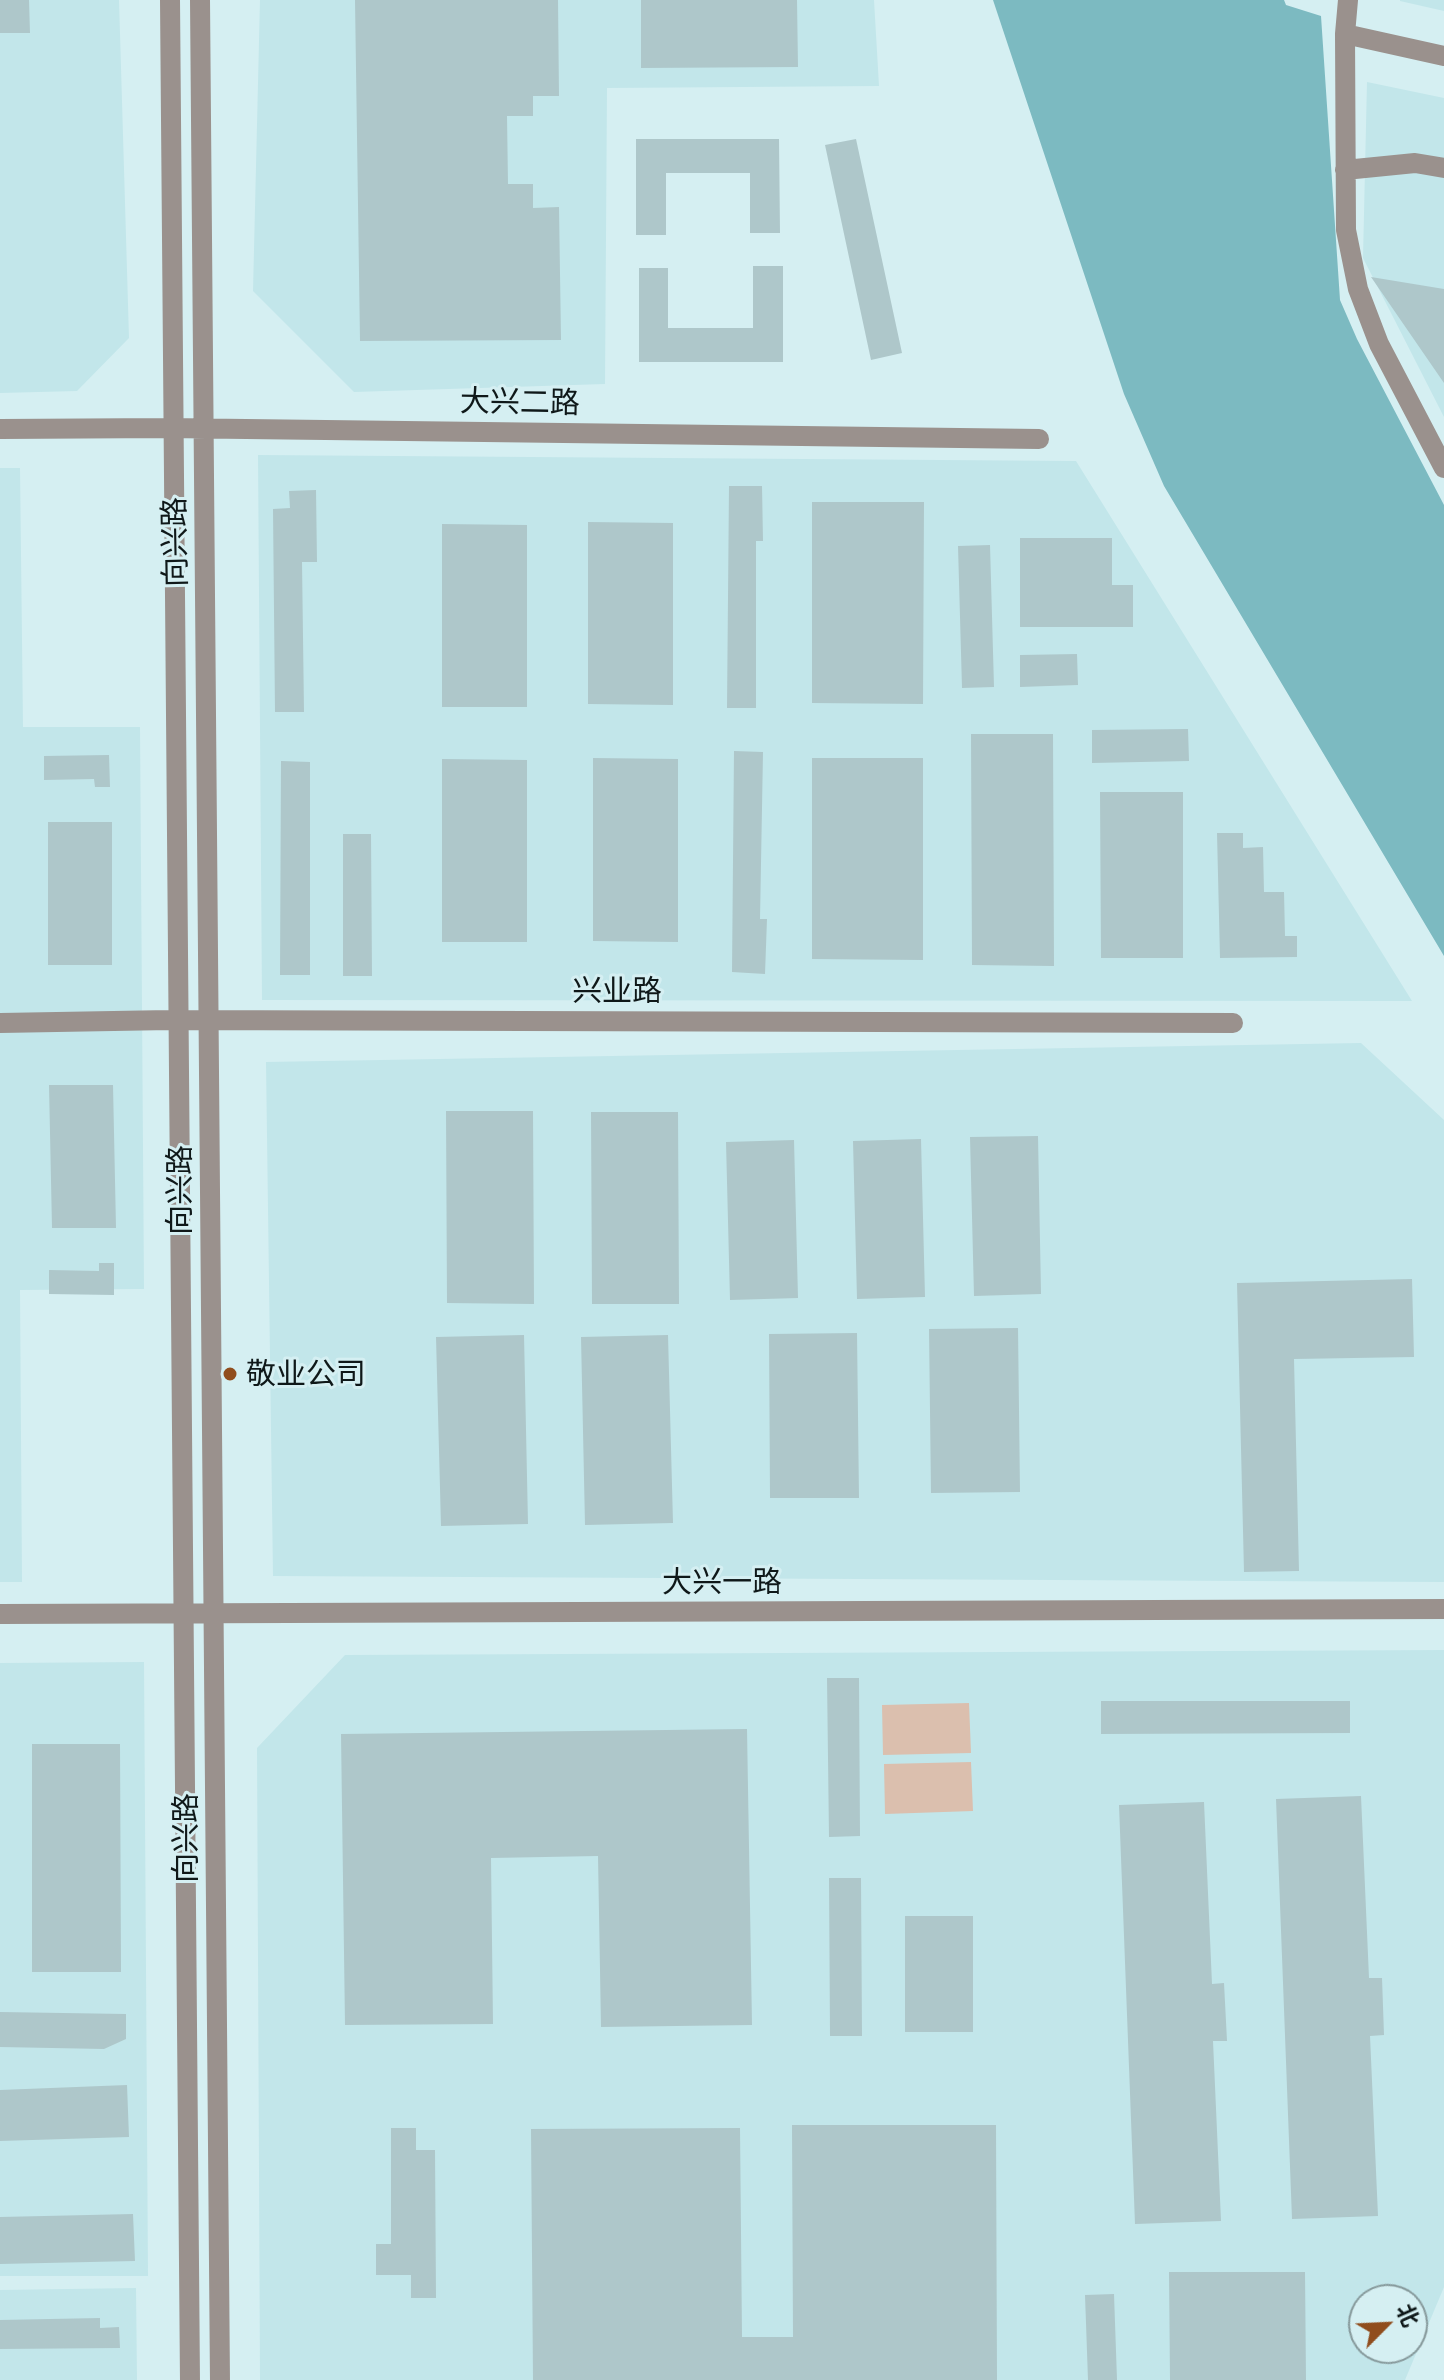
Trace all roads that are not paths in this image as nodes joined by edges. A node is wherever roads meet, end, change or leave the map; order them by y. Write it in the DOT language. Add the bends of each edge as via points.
graph roads {
  1 [pos="170,0"];
  2 [pos="200,0"];
  3 [pos="1348,0"];
  4 [pos="1345,34"];
  5 [pos="1444,56"];
  6 [pos="1444,168"];
  7 [pos="1345,170"];
  8 [pos="174,428"];
  9 [pos="0,429"];
  10 [pos="204,429"];
  11 [pos="1039,439"];
  12 [pos="1444,468"];
  13 [pos="209,1020"];
  14 [pos="179,1021"];
  15 [pos="0,1023"];
  16 [pos="1233,1023"];
  17 [pos="1444,1609"];
  18 [pos="0,1614"];
  19 [pos="183,1614"];
  20 [pos="214,1614"];
  21 [pos="190,2380"];
  22 [pos="220,2380"];
  1 -- 8 [label="street, 向兴路"];
  2 -- 10 [label="street, 向兴路"];
  3 -- 4 [label="street"];
  4 -- 5 [label="street"];
  4 -- 7 [label="street"];
  6 -- 7 [label="street" via="1415,163"];
  7 -- 12 [label="street" via="1346,230 1358,289 1379,344"];
  8 -- 9 [label="street, 大兴二路"];
  8 -- 10 [label="street, 大兴二路"];
  8 -- 14 [label="street, 向兴路"];
  10 -- 11 [label="street, 大兴二路"];
  10 -- 13 [label="street, 向兴路"];
  13 -- 14 [label="street, 兴业路"];
  13 -- 16 [label="street, 兴业路"];
  13 -- 20 [label="street, 向兴路"];
  14 -- 15 [label="street, 兴业路"];
  14 -- 19 [label="street, 向兴路"];
  17 -- 20 [label="street, 大兴一路"];
  18 -- 19 [label="street, 大兴一路"];
  19 -- 20 [label="street, 大兴一路"];
  19 -- 21 [label="street, 向兴路"];
  20 -- 22 [label="street, 向兴路"];
}
